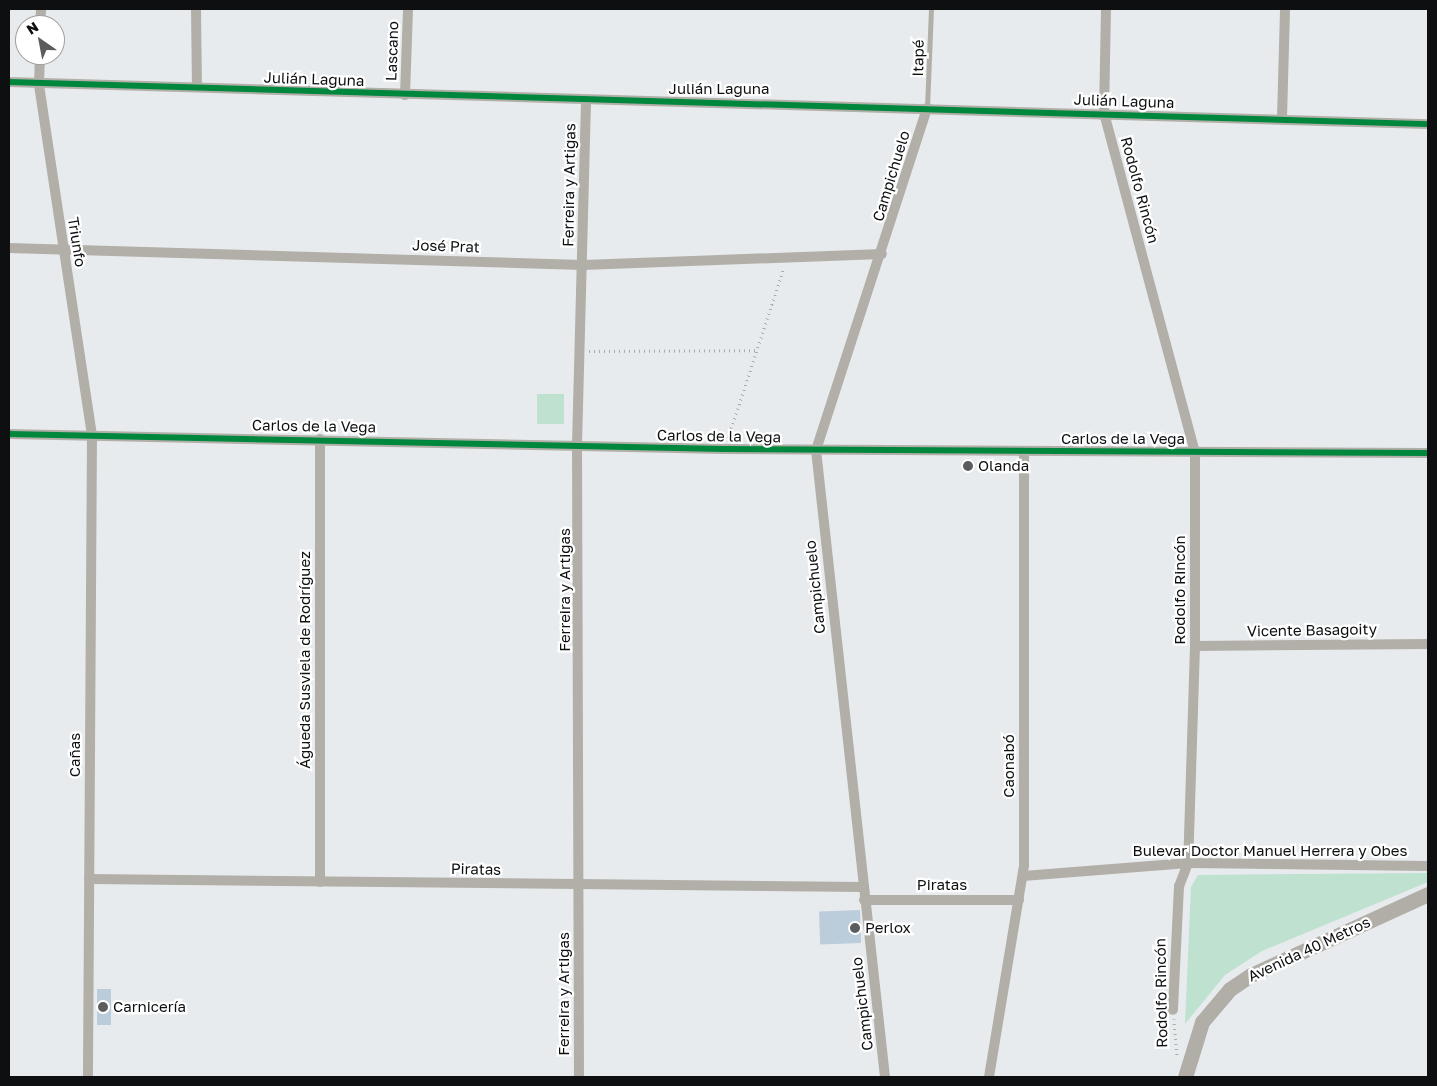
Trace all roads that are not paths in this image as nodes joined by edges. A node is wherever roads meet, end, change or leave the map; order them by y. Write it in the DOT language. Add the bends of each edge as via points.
graph roads {
  1 [pos="196,9"];
  2 [pos="408,9"];
  3 [pos="931,9"];
  4 [pos="1106,9"];
  5 [pos="1285,9"];
  6 [pos="40,65"];
  7 [pos="9,82"];
  8 [pos="39,85"];
  9 [pos="197,87"];
  10 [pos="405,95"];
  11 [pos="586,102"];
  12 [pos="927,108"];
  13 [pos="1104,113"];
  14 [pos="1282,118"];
  15 [pos="1428,124"];
  16 [pos="9,248"];
  17 [pos="64,249"];
  18 [pos="882,254"];
  19 [pos="583,265"];
  20 [pos="9,434"];
  21 [pos="92,434"];
  22 [pos="320,438"];
  23 [pos="577,445"];
  24 [pos="816,450"];
  25 [pos="1024,451"];
  26 [pos="1195,452"];
  27 [pos="1428,453"];
  28 [pos="1428,644"];
  29 [pos="1195,646"];
  30 [pos="1188,863"];
  31 [pos="1428,866"];
  32 [pos="1023,876"];
  33 [pos="89,879"];
  34 [pos="320,882"];
  35 [pos="581,885"];
  36 [pos="863,886"];
  37 [pos="1428,894"];
  38 [pos="864,900"];
  39 [pos="1019,900"];
  40 [pos="1174,1010"];
  41 [pos="88,1077"];
  42 [pos="579,1077"];
  43 [pos="885,1077"];
  44 [pos="989,1077"];
  45 [pos="1185,1077"];
  1 -- 9 [label="street"];
  2 -- 10 [label="street, Lascano"];
  3 -- 12 [label="lane, Itapé"];
  4 -- 13 [label="street, Rodolfo Rincón"];
  5 -- 14 [label="street"];
  6 -- 8 [label="street, Triunfo"];
  7 -- 8 [label="street, Julián Laguna"];
  8 -- 9 [label="street, Julián Laguna"];
  8 -- 17 [label="street, Triunfo"];
  9 -- 10 [label="street, Julián Laguna"];
  10 -- 11 [label="street, Julián Laguna"];
  11 -- 12 [label="street, Julián Laguna" via="756,101"];
  11 -- 19 [label="street, Ferreira y Artigas"];
  12 -- 13 [label="street, Julián Laguna"];
  12 -- 18 [label="street, Campichuelo"];
  13 -- 14 [label="street, Julián Laguna"];
  13 -- 26 [label="street, Rodolfo Rincón"];
  14 -- 15 [label="street, Julián Laguna"];
  16 -- 17 [label="street, José Prat"];
  17 -- 19 [label="street, José Prat"];
  17 -- 21 [label="street, Triunfo"];
  18 -- 19 [label="street, José Prat"];
  18 -- 24 [label="street, Campichuelo"];
  19 -- 23 [label="street, Ferreira y Artigas"];
  20 -- 21 [label="street, Carlos de la Vega"];
  21 -- 22 [label="street, Carlos de la Vega"];
  21 -- 33 [label="street, Cañas"];
  22 -- 23 [label="street, Carlos de la Vega"];
  22 -- 34 [label="street, Águeda Susviela de Rodríguez"];
  23 -- 24 [label="street, Carlos de la Vega"];
  23 -- 35 [label="street, Ferreira y Artigas"];
  24 -- 25 [label="street, Carlos de la Vega"];
  24 -- 36 [label="street, Campichuelo"];
  25 -- 26 [label="street, Carlos de la Vega"];
  25 -- 32 [label="street, Caonabó"];
  26 -- 27 [label="street, Carlos de la Vega"];
  26 -- 29 [label="street, Rodolfo Rincón"];
  28 -- 29 [label="street, Vicente Basagoity"];
  29 -- 30 [label="street, Rodolfo Rincón"];
  30 -- 31 [label="street, Bulevar Doctor Manuel Herrera y Obes"];
  30 -- 32 [label="street, Bulevar Doctor Manuel Herrera y Obes"];
  30 -- 40 [label="street, Rodolfo Rincón" via="1179,886"];
  32 -- 39 [label="street, Caonabó"];
  33 -- 34 [label="street, Piratas"];
  33 -- 41 [label="street, Cañas"];
  34 -- 35 [label="street, Piratas"];
  35 -- 36 [label="street, Piratas"];
  35 -- 42 [label="street, Ferreira y Artigas"];
  36 -- 38 [label="street, Campichuelo"];
  37 -- 45 [label="main road, Avenida 40 Metros" via="1251,975 1230,989 1202,1022"];
  38 -- 39 [label="street, Piratas"];
  38 -- 43 [label="street, Campichuelo"];
  39 -- 44 [label="street, Caonabó"];
}
